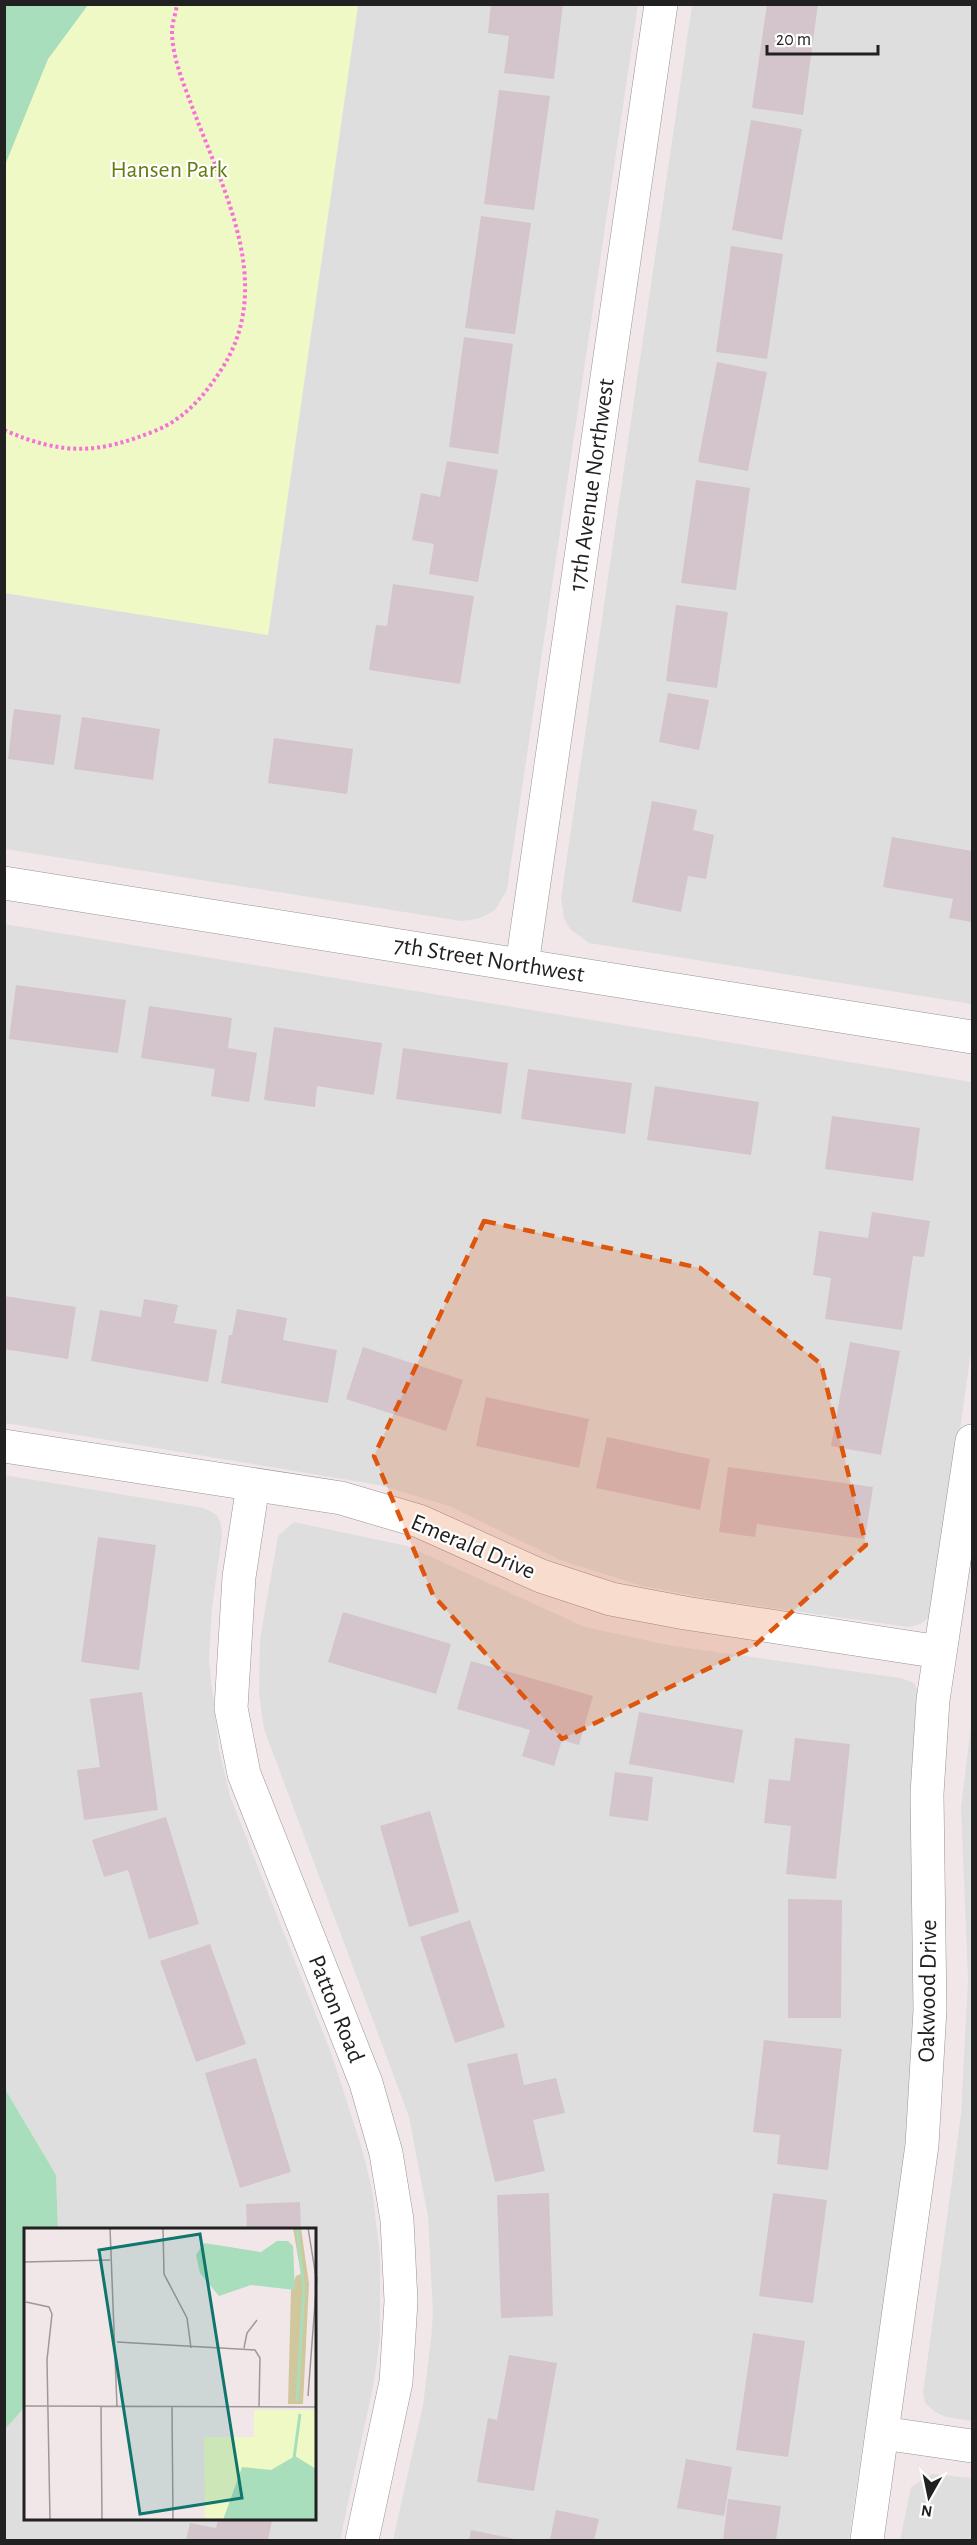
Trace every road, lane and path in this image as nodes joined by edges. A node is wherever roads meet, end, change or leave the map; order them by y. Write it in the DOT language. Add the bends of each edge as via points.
graph roads {
  1 [pos="177,4"];
  2 [pos="661,4"];
  3 [pos="4,430"];
  4 [pos="4,883"];
  5 [pos="522,965"];
  6 [pos="972,1037"];
  7 [pos="972,1441"];
  8 [pos="4,1446"];
  9 [pos="253,1485"];
  10 [pos="940,1652"];
  11 [pos="882,2433"];
  12 [pos="972,2446"];
  13 [pos="362,2541"];
  14 [pos="867,2541"];
  1 -- 3 [label="path" via="172,32 179,71 229,195 248,281 241,327 224,365 200,402 165,426 127,442 75,451"];
  2 -- 5 [label="street, 17th Avenue Northwest"];
  4 -- 5 [label="street, 7th Street Northwest"];
  5 -- 6 [label="street, 7th Street Northwest"];
  7 -- 10 [label="street, Oakwood Drive"];
  8 -- 9 [label="street, Emerald Drive"];
  9 -- 10 [label="street, Emerald Drive" via="341,1498 419,1521 541,1576 612,1599"];
  9 -- 13 [label="street, Patton Road" via="239,1577 231,1708 244,1774 366,2083 386,2153 397,2220 401,2301 396,2382"];
  10 -- 11 [label="street, Oakwood Drive" via="927,1794 930,2010 922,2145"];
  11 -- 12 [label="street"];
  11 -- 14 [label="street, Oakwood Drive"];
}
